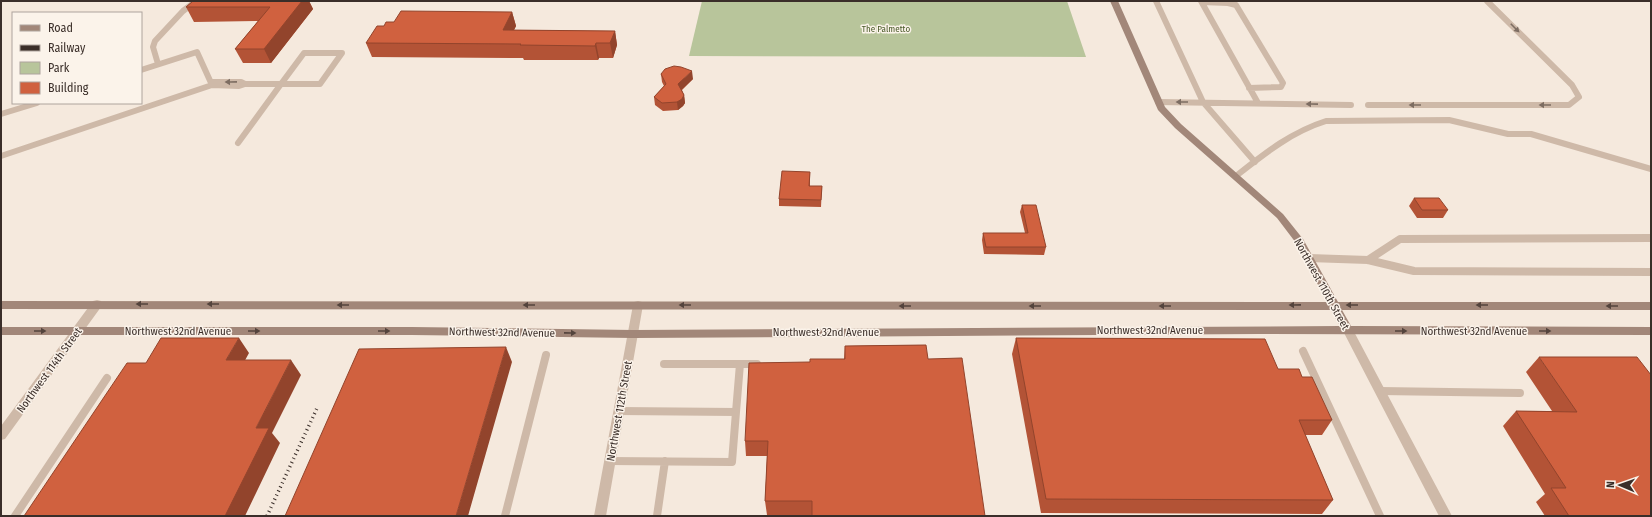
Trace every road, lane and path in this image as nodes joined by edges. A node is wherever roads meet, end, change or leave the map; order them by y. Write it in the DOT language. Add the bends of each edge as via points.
graph roads {
  1 [pos="196,1"];
  2 [pos="1114,1"];
  3 [pos="1156,1"];
  4 [pos="1487,1"];
  5 [pos="1202,2"];
  6 [pos="158,64"];
  7 [pos="142,70"];
  8 [pos="212,83"];
  9 [pos="281,84"];
  10 [pos="1249,88"];
  11 [pos="1158,102"];
  12 [pos="1203,102"];
  13 [pos="1258,103"];
  14 [pos="34,104"];
  15 [pos="1351,105"];
  16 [pos="1368,105"];
  17 [pos="1,114"];
  18 [pos="238,143"];
  19 [pos="1,156"];
  20 [pos="1255,162"];
  21 [pos="1651,169"];
  22 [pos="1236,176"];
  23 [pos="1651,238"];
  24 [pos="1310,258"];
  25 [pos="1368,260"];
  26 [pos="1651,272"];
  27 [pos="1,304"];
  28 [pos="97,304"];
  29 [pos="638,305"];
  30 [pos="1334,305"];
  31 [pos="1651,306"];
  32 [pos="1,331"];
  33 [pos="77,331"];
  34 [pos="1348,331"];
  35 [pos="1651,331"];
  36 [pos="633,334"];
  37 [pos="1303,351"];
  38 [pos="546,355"];
  39 [pos="664,364"];
  40 [pos="740,364"];
  41 [pos="762,364"];
  42 [pos="107,378"];
  43 [pos="1380,391"];
  44 [pos="1520,393"];
  45 [pos="619,410"];
  46 [pos="736,412"];
  47 [pos="1,435"];
  48 [pos="610,460"];
  49 [pos="665,461"];
  50 [pos="15,516"];
  51 [pos="505,516"];
  52 [pos="600,516"];
  53 [pos="657,516"];
  54 [pos="1380,516"];
  55 [pos="1446,516"];
  1 -- 6 [label="lane" via="155,41 153,47"];
  2 -- 11 [label="main road, Northwest 110th Street"];
  3 -- 12 [label="lane"];
  4 -- 16 [label="lane, one-way" via="1572,85 1579,96 1569,105"];
  5 -- 10 [label="lane"];
  5 -- 10 [label="lane" via="1228,2 1236,5 1283,83 1281,87 1276,88"];
  6 -- 7 [label="lane"];
  6 -- 8 [label="lane" via="197,52"];
  8 -- 9 [label="lane" via="239,86"];
  8 -- 19 [label="lane"];
  9 -- 9 [label="lane" via="320,84 342,53 304,53"];
  9 -- 18 [label="lane"];
  10 -- 13 [label="lane"];
  12 -- 11 [label="lane, one-way"];
  11 -- 22 [label="main road, Northwest 110th Street" via="1178,126"];
  12 -- 13 [label="lane"];
  12 -- 20 [label="lane"];
  15 -- 13 [label="lane, one-way"];
  14 -- 17 [label="lane"];
  20 -- 21 [label="lane" via="1275,146 1326,120 1449,120 1508,134 1531,134"];
  20 -- 22 [label="lane"];
  22 -- 24 [label="main road, Northwest 110th Street" via="1280,216"];
  23 -- 25 [label="lane" via="1400,239"];
  24 -- 25 [label="lane"];
  24 -- 30 [label="main road, Northwest 110th Street"];
  25 -- 26 [label="lane" via="1414,271"];
  27 -- 28 [label="main road"];
  29 -- 28 [label="main road, one-way"];
  28 -- 33 [label="street, Northwest 114th Street"];
  30 -- 29 [label="main road, one-way"];
  29 -- 36 [label="street, Northwest 112th Street"];
  31 -- 30 [label="main road, one-way"];
  30 -- 34 [label="main road, Northwest 110th Street"];
  32 -- 33 [label="main road, Northwest 32nd Avenue, one-way"];
  33 -- 36 [label="main road, Northwest 32nd Avenue, one-way"];
  33 -- 47 [label="street, Northwest 114th Street"];
  34 -- 35 [label="main road, Northwest 32nd Avenue, one-way"];
  34 -- 36 [label="main road, Northwest 32nd Avenue"];
  34 -- 43 [label="street, Northwest 110th Street"];
  36 -- 45 [label="street, Northwest 112th Street"];
  37 -- 54 [label="lane"];
  38 -- 51 [label="lane"];
  39 -- 40 [label="lane"];
  40 -- 41 [label="lane"];
  40 -- 46 [label="lane"];
  42 -- 50 [label="lane"];
  43 -- 44 [label="lane"];
  43 -- 55 [label="street, Northwest 110th Street"];
  45 -- 46 [label="lane"];
  45 -- 48 [label="street, Northwest 112th Street"];
  46 -- 49 [label="lane" via="732,462"];
  48 -- 49 [label="lane"];
  48 -- 52 [label="street, Northwest 112th Street"];
  49 -- 53 [label="lane"];
}
